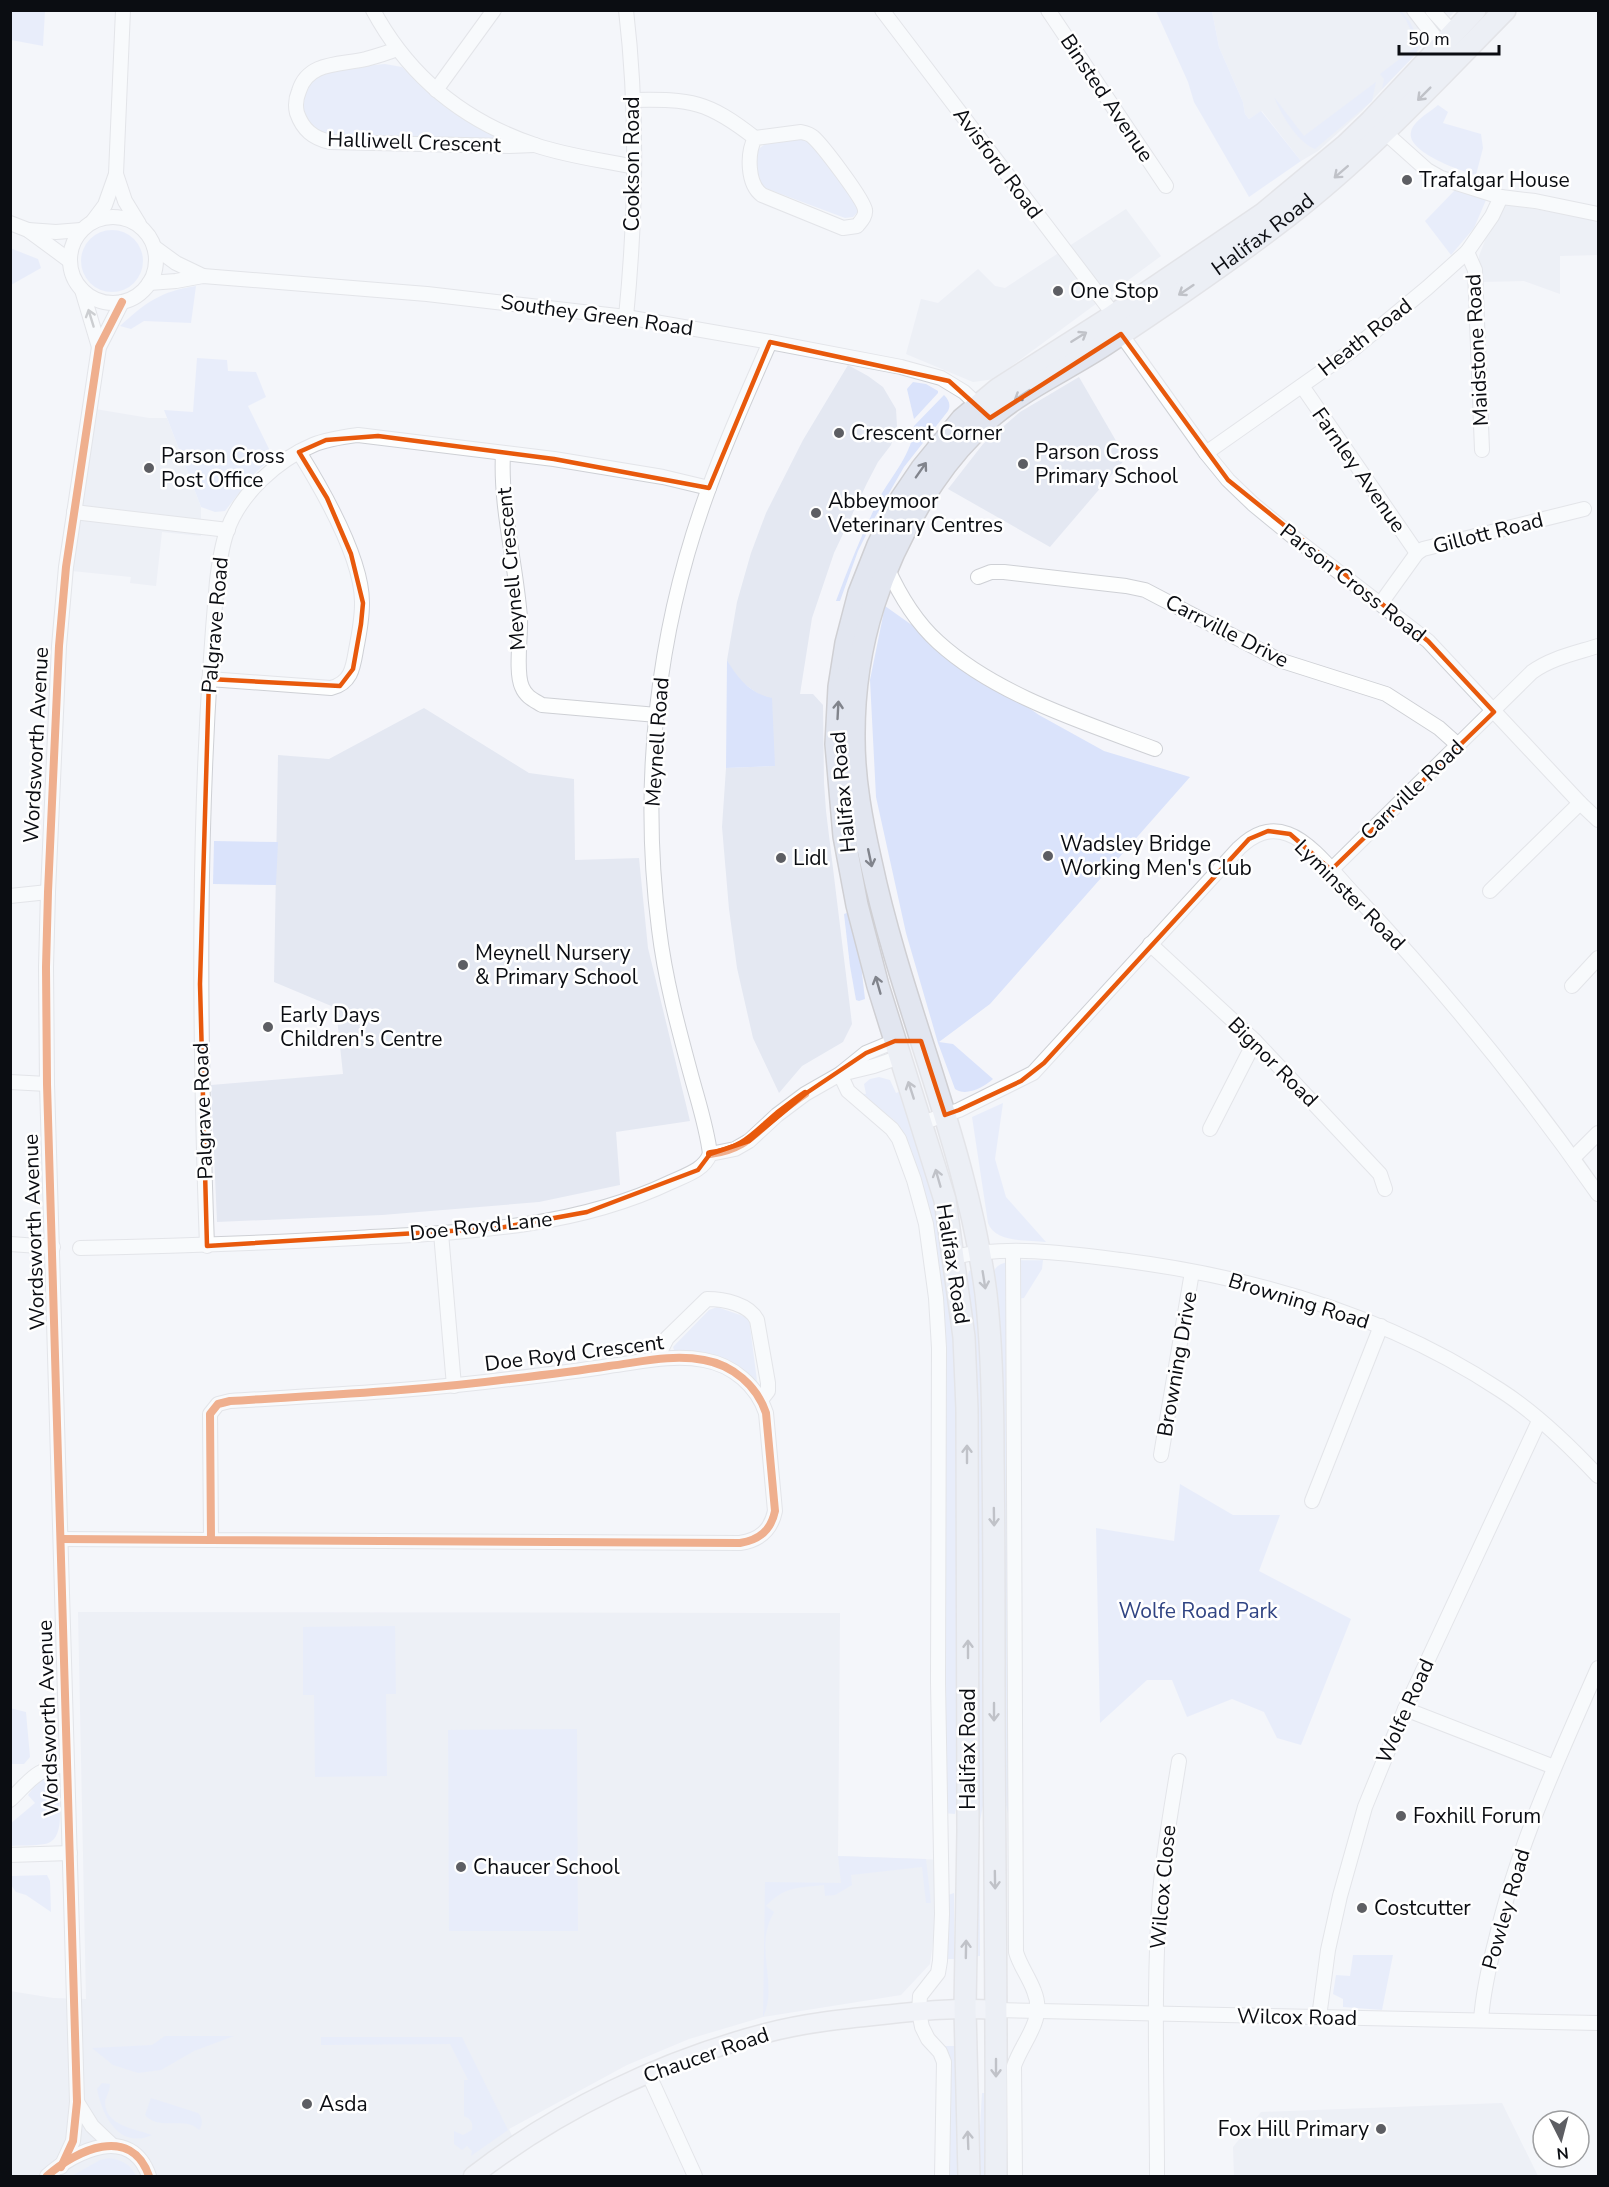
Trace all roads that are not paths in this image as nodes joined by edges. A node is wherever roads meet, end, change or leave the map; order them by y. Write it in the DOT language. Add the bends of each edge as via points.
graph roads {
  1 [pos="123,10"];
  2 [pos="373,10"];
  3 [pos="494,10"];
  4 [pos="626,10"];
  5 [pos="882,10"];
  6 [pos="1048,10"];
  7 [pos="1414,10"];
  8 [pos="1432,10"];
  9 [pos="1475,10"];
  10 [pos="1505,10"];
  11 [pos="1448,38"];
  12 [pos="397,49"];
  13 [pos="1463,55"];
  14 [pos="436,90"];
  15 [pos="633,100"];
  16 [pos="1378,127"];
  17 [pos="755,138"];
  18 [pos="535,145"];
  19 [pos="634,167"];
  20 [pos="116,174"];
  21 [pos="1166,186"];
  22 [pos="1501,196"];
  23 [pos="1599,214"];
  24 [pos="93,221"];
  25 [pos="10,223"];
  26 [pos="140,226"];
  27 [pos="28,230"];
  28 [pos="81,230"];
  29 [pos="154,247"];
  30 [pos="1467,252"];
  31 [pos="70,261"];
  32 [pos="203,276"];
  33 [pos="149,283"];
  34 [pos="82,290"];
  35 [pos="122,302"];
  36 [pos="626,317"];
  37 [pos="1118,325"];
  38 [pos="770,342"];
  39 [pos="99,347"];
  40 [pos="1302,386"];
  41 [pos="984,411"];
  42 [pos="1482,450"];
  43 [pos="299,452"];
  44 [pos="502,453"];
  45 [pos="1206,453"];
  46 [pos="709,488"];
  47 [pos="1584,509"];
  48 [pos="74,512"];
  49 [pos="228,530"];
  50 [pos="1417,553"];
  51 [pos="887,567"];
  52 [pos="978,577"];
  53 [pos="906,603"];
  54 [pos="1381,603"];
  55 [pos="872,606"];
  56 [pos="1599,646"];
  57 [pos="209,679"];
  58 [pos="1494,712"];
  59 [pos="657,715"];
  60 [pos="1458,745"];
  61 [pos="1155,749"];
  62 [pos="1580,803"];
  63 [pos="1599,820"];
  64 [pos="1331,870"];
  65 [pos="1490,891"];
  66 [pos="48,892"];
  67 [pos="10,896"];
  68 [pos="1150,944"];
  69 [pos="1599,958"];
  70 [pos="1572,986"];
  71 [pos="921,1041"];
  72 [pos="1255,1041"];
  73 [pos="898,1049"];
  74 [pos="840,1074"];
  75 [pos="10,1082"];
  76 [pos="47,1084"];
  77 [pos="945,1114"];
  78 [pos="922,1123"];
  79 [pos="1210,1129"];
  80 [pos="1599,1133"];
  81 [pos="710,1154"];
  82 [pos="1573,1158"];
  83 [pos="1385,1189"];
  84 [pos="1599,1194"];
  85 [pos="441,1233"];
  86 [pos="10,1244"];
  87 [pos="207,1246"];
  88 [pos="53,1247"];
  89 [pos="80,1248"];
  90 [pos="1014,1251"];
  91 [pos="979,1252"];
  92 [pos="954,1257"];
  93 [pos="1192,1272"];
  94 [pos="1381,1326"];
  95 [pos="657,1358"];
  96 [pos="454,1386"];
  97 [pos="761,1400"];
  98 [pos="1539,1421"];
  99 [pos="1161,1455"];
  100 [pos="1599,1476"];
  101 [pos="1312,1501"];
  102 [pos="61,1539"];
  103 [pos="211,1540"];
  104 [pos="1599,1668"];
  105 [pos="1405,1709"];
  106 [pos="1179,1761"];
  107 [pos="68,1765"];
  108 [pos="1554,1767"];
  109 [pos="10,1800"];
  110 [pos="70,1853"];
  111 [pos="10,1855"];
  112 [pos="965,2008"];
  113 [pos="996,2010"];
  114 [pos="1038,2011"];
  115 [pos="919,2012"];
  116 [pos="1157,2014"];
  117 [pos="1320,2017"];
  118 [pos="1481,2020"];
  119 [pos="1599,2023"];
  120 [pos="648,2073"];
  121 [pos="77,2102"];
  122 [pos="112,2145"];
  123 [pos="60,2167"];
  124 [pos="47,2176"];
  125 [pos="148,2176"];
  126 [pos="473,2176"];
  127 [pos="695,2176"];
  128 [pos="942,2176"];
  129 [pos="969,2176"];
  130 [pos="996,2176"];
  131 [pos="1015,2176"];
  132 [pos="1157,2176"];
  1 -- 20 [label="street"];
  2 -- 12 [label="street, Halliwell Crescent"];
  3 -- 14 [label="street"];
  4 -- 15 [label="street, Cookson Road"];
  5 -- 37 [label="street, Avisford Road"];
  6 -- 21 [label="street, Binsted Avenue"];
  7 -- 11 [label="street"];
  8 -- 11 [label="street"];
  9 -- 11 [label="highway, Halifax Road"];
  10 -- 13 [label="highway, Halifax Road"];
  11 -- 13 [label="highway"];
  11 -- 16 [label="highway, Halifax Road"];
  12 -- 14 [label="street, Halliwell Crescent"];
  12 -- 18 [label="street, Halliwell Crescent" via="319,68 308,75 296,98 296,109 308,132 330,142"];
  13 -- 16 [label="highway, Halifax Road, one-way"];
  14 -- 18 [label="street, Halliwell Crescent" via="487,125"];
  15 -- 17 [label="street" via="668,99 708,107"];
  15 -- 19 [label="street, Cookson Road"];
  16 -- 22 [label="street" via="1441,178"];
  16 -- 37 [label="highway, Halifax Road" via="1289,215 1208,274"];
  17 -- 17 [label="street" via="801,132 813,137 862,203 864,217 856,226 843,228 762,195 753,184 750,152"];
  18 -- 19 [label="street, Halliwell Crescent"];
  19 -- 36 [label="street, Cookson Road"];
  20 -- 24 [label="street" via="105,205"];
  20 -- 26 [label="street" via="125,201"];
  22 -- 23 [label="street"];
  22 -- 30 [label="street, Heath Road"];
  24 -- 26 [label="street" via="117,217"];
  24 -- 28 [label="street"];
  25 -- 27 [label="street"];
  26 -- 29 [label="street"];
  27 -- 28 [label="street"];
  27 -- 31 [label="street"];
  28 -- 31 [label="street"];
  29 -- 32 [label="street, Southey Green Road"];
  29 -- 33 [label="street" via="155,265"];
  30 -- 40 [label="street, Heath Road" via="1351,351"];
  30 -- 42 [label="street, Maidstone Road" via="1475,270"];
  31 -- 34 [label="street" via="71,272"];
  32 -- 33 [label="street, Southey Green Road"];
  32 -- 36 [label="street, Southey Green Road" via="427,294"];
  33 -- 35 [label="street"];
  34 -- 35 [label="street" via="107,303"];
  39 -- 34 [label="street, Wordsworth Avenue, one-way"];
  35 -- 39 [label="street, Wordsworth Avenue"];
  36 -- 38 [label="street, Southey Green Road"];
  37 -- 41 [label="highway, Halifax Road" via="1034,388"];
  37 -- 45 [label="street, Parson Cross Road"];
  38 -- 41 [label="street, Southey Green Road" via="941,378"];
  38 -- 46 [label="street, Meynell Road"];
  39 -- 48 [label="street, Wordsworth Avenue"];
  40 -- 45 [label="street, Heath Road"];
  40 -- 50 [label="street, Farnley Avenue"];
  41 -- 51 [label="highway, Halifax Road" via="913,515"];
  73 -- 41 [label="highway, Halifax Road, one-way" via="856,905 844,836 836,744 839,687 853,613 878,545 901,499 947,435"];
  43 -- 44 [label="street, Palgrave Road" via="326,440 358,435"];
  43 -- 49 [label="street, Palgrave Road" via="262,479"];
  43 -- 57 [label="street" via="327,498 360,584 363,603 353,669 340,686 331,688"];
  44 -- 46 [label="street, Palgrave Road" via="628,471"];
  44 -- 59 [label="street, Meynell Crescent" via="504,503 519,605 521,686 532,700 542,705"];
  45 -- 54 [label="street, Parson Cross Road" via="1253,504"];
  46 -- 59 [label="street, Meynell Road" via="675,603"];
  47 -- 50 [label="street, Gillott Road" via="1432,545"];
  48 -- 49 [label="street"];
  48 -- 66 [label="street, Wordsworth Avenue" via="58,646"];
  49 -- 57 [label="street, Palgrave Road" via="217,581"];
  50 -- 54 [label="street, Gillott Road"];
  51 -- 53 [label="street"];
  51 -- 55 [label="highway, Halifax Road"];
  52 -- 60 [label="street, Carrville Drive" via="1004,572 1145,590 1279,660 1386,694"];
  53 -- 55 [label="street" via="895,600"];
  53 -- 61 [label="street" via="937,642 1007,688 1044,707"];
  54 -- 58 [label="street, Parson Cross Road" via="1428,641"];
  55 -- 71 [label="highway, Halifax Road, one-way" via="855,688 857,792 878,897"];
  56 -- 58 [label="street, Carrville Road" via="1540,666"];
  57 -- 87 [label="street, Palgrave Road" via="200,984"];
  58 -- 60 [label="street, Carrville Road"];
  58 -- 62 [label="street, Parson Cross Road"];
  59 -- 81 [label="street, Meynell Road" via="651,823 659,930 678,1029"];
  60 -- 64 [label="street, Carrville Road"];
  62 -- 63 [label="street, Parson Cross Road"];
  62 -- 65 [label="street"];
  64 -- 68 [label="street, Lyminster Road" via="1290,834 1257,834 1239,848"];
  64 -- 82 [label="street, Lyminster Road" via="1501,1063"];
  66 -- 67 [label="street"];
  66 -- 76 [label="street, Wordsworth Avenue"];
  68 -- 72 [label="street, Bignor Road"];
  68 -- 77 [label="street, Lyminster Road" via="1033,1073"];
  69 -- 70 [label="street"];
  71 -- 73 [label="highway" via="911,1052"];
  71 -- 77 [label="highway, Halifax Road"];
  72 -- 79 [label="street"];
  72 -- 83 [label="street, Bignor Road" via="1380,1174"];
  73 -- 74 [label="street, Doe Royd Lane" via="874,1066"];
  78 -- 73 [label="highway, Halifax Road, one-way"];
  74 -- 81 [label="street, Doe Royd Lane" via="805,1094 749,1141 735,1149"];
  74 -- 115 [label="street, Halifax Road" via="848,1091 899,1139 926,1224 936,1298 942,1914 938,1973 920,1996"];
  75 -- 76 [label="street"];
  76 -- 88 [label="street, Wordsworth Avenue"];
  77 -- 78 [label="street, Lyminster Road"];
  77 -- 91 [label="highway, Halifax Road" via="968,1194"];
  92 -- 78 [label="highway, Halifax Road, one-way" via="945,1200"];
  80 -- 82 [label="street"];
  81 -- 85 [label="street, Doe Royd Lane" via="698,1170 587,1212 544,1222"];
  82 -- 84 [label="street, Lyminster Road"];
  85 -- 87 [label="street, Doe Royd Lane"];
  85 -- 96 [label="street"];
  86 -- 88 [label="street"];
  87 -- 89 [label="street, Doe Royd Lane"];
  88 -- 102 [label="street, Wordsworth Avenue"];
  90 -- 91 [label="street, Browning Road"];
  90 -- 93 [label="street, Browning Road" via="1089,1256"];
  90 -- 114 [label="street" via="1016,1952 1034,1989"];
  91 -- 92 [label="street, Browning Road"];
  91 -- 113 [label="highway, Halifax Road, one-way" via="990,1341 993,1410"];
  112 -- 92 [label="highway, Halifax Road, one-way" via="966,1409 964,1337"];
  93 -- 94 [label="street, Browning Road" via="1289,1294"];
  93 -- 99 [label="street, Browning Drive"];
  94 -- 98 [label="street, Browning Road" via="1466,1369"];
  94 -- 101 [label="street"];
  95 -- 96 [label="street, Doe Royd Crescent"];
  95 -- 97 [label="street, Doe Royd Crescent" via="706,1360 723,1366 740,1376"];
  95 -- 97 [label="street, Doe Royd Crescent" via="667,1338 707,1299 748,1308 757,1320 768,1383 768,1391"];
  96 -- 103 [label="street, Doe Royd Crescent" via="218,1404 210,1414 209,1432"];
  97 -- 103 [label="street, Doe Royd Crescent" via="769,1435 775,1511 768,1529 750,1541"];
  98 -- 100 [label="street, Browning Road"];
  98 -- 105 [label="street, Wolfe Road"];
  102 -- 103 [label="street, Doe Royd Crescent"];
  102 -- 107 [label="street, Wordsworth Avenue"];
  104 -- 108 [label="street, Powley Road"];
  105 -- 108 [label="street"];
  105 -- 117 [label="street, Wolfe Road" via="1352,1849 1328,1950"];
  106 -- 116 [label="street, Wilcox Close" via="1160,1892"];
  107 -- 109 [label="street" via="44,1769"];
  107 -- 110 [label="street, Wordsworth Avenue"];
  108 -- 118 [label="street, Powley Road" via="1512,1878 1486,1980"];
  110 -- 111 [label="street"];
  110 -- 121 [label="street, Wordsworth Avenue"];
  112 -- 113 [label="main road, Chaucer Road"];
  112 -- 115 [label="main road, Chaucer Road"];
  129 -- 112 [label="highway, Halifax Road, one-way"];
  113 -- 114 [label="street, Wilcox Road"];
  113 -- 130 [label="highway, Halifax Road, one-way"];
  114 -- 116 [label="street, Wilcox Road"];
  114 -- 131 [label="street" via="1014,2066"];
  115 -- 120 [label="main road, Chaucer Road" via="852,2018 766,2033"];
  115 -- 128 [label="street" via="928,2039 944,2062"];
  116 -- 117 [label="street, Wilcox Road"];
  116 -- 132 [label="street, Wilcox Close"];
  117 -- 118 [label="street, Wilcox Road"];
  118 -- 119 [label="street, Wilcox Road"];
  120 -- 126 [label="main road, Chaucer Road" via="528,2137"];
  120 -- 127 [label="street"];
  121 -- 122 [label="street" via="92,2126"];
  121 -- 123 [label="street, Wordsworth Avenue" via="73,2141"];
  122 -- 123 [label="street" via="91,2150"];
  122 -- 125 [label="street" via="126,2148 138,2157"];
  123 -- 124 [label="street"];
}
